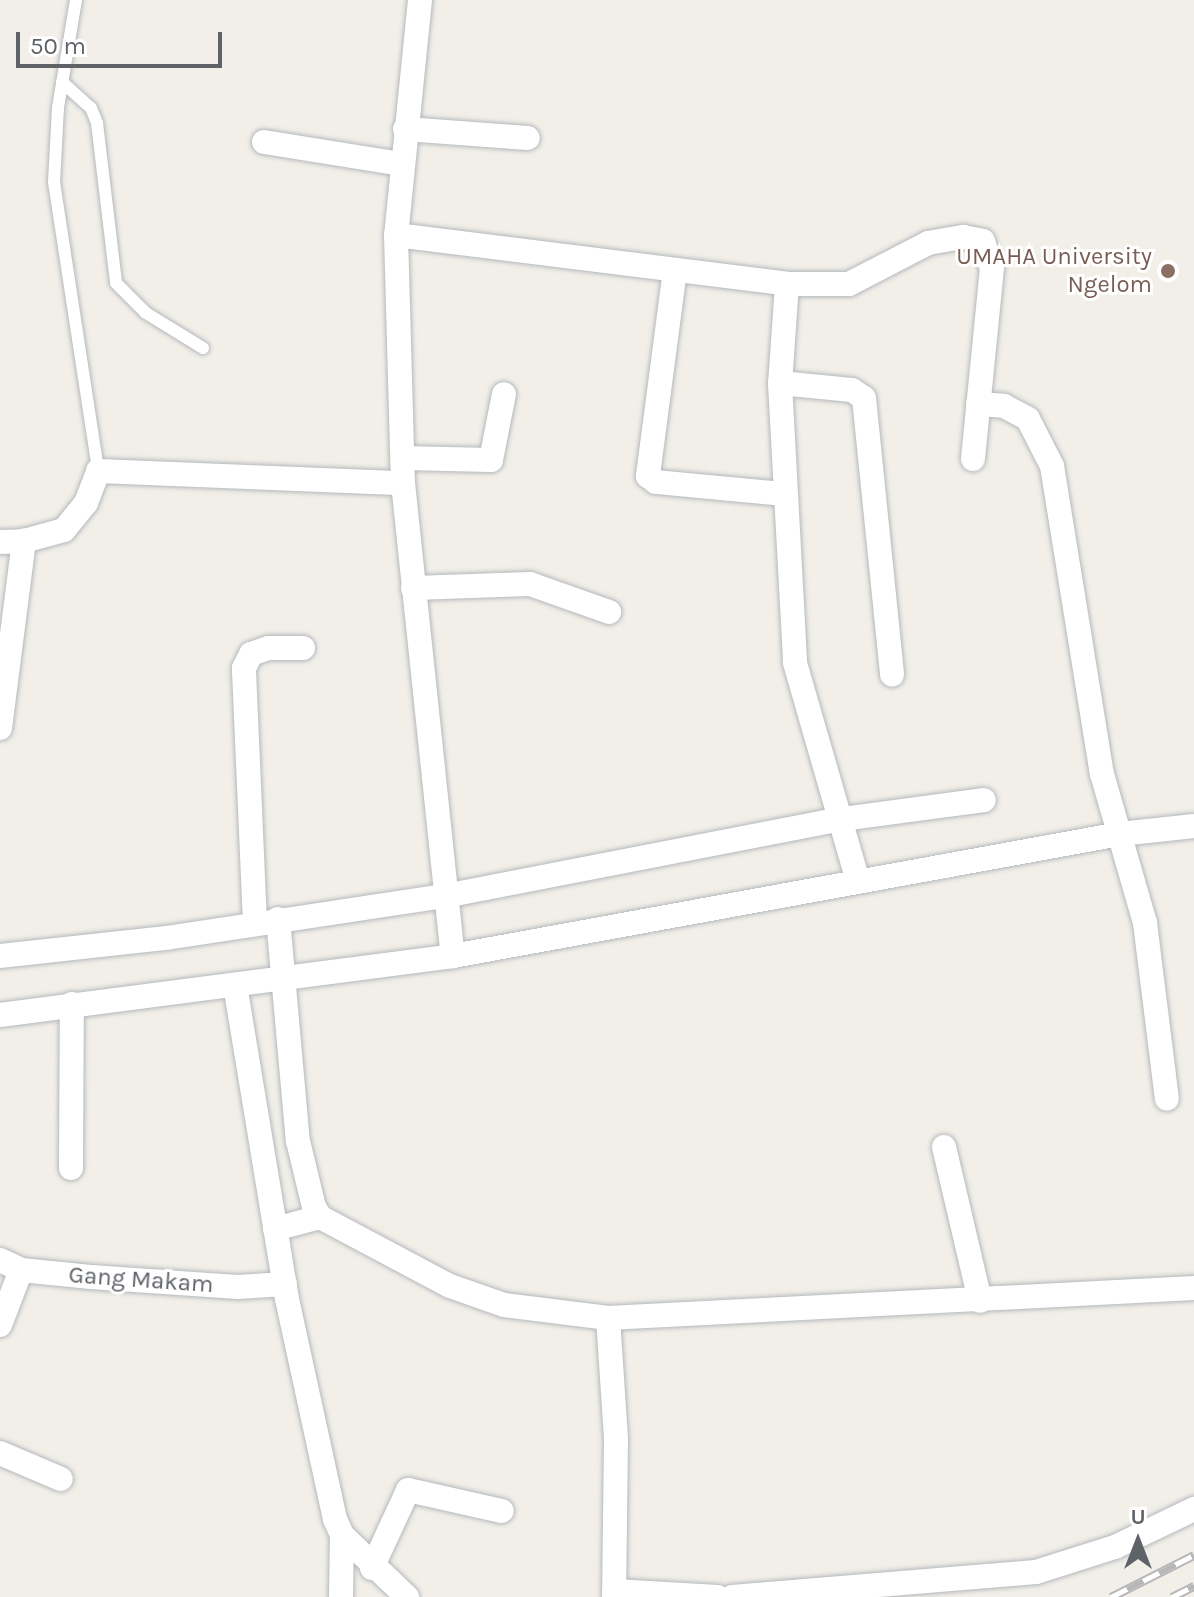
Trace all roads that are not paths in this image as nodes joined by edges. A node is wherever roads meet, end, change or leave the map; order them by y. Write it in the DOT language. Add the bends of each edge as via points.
graph roads {
  1 [pos="76,0"];
  2 [pos="420,0"];
  3 [pos="62,82"];
  4 [pos="405,129"];
  5 [pos="528,138"];
  6 [pos="264,142"];
  7 [pos="401,164"];
  8 [pos="396,235"];
  9 [pos="675,270"];
  10 [pos="787,284"];
  11 [pos="203,348"];
  12 [pos="780,383"];
  13 [pos="504,394"];
  14 [pos="978,404"];
  15 [pos="403,458"];
  16 [pos="973,459"];
  17 [pos="98,471"];
  18 [pos="403,483"];
  19 [pos="783,494"];
  20 [pos="12,542"];
  21 [pos="413,588"];
  22 [pos="609,612"];
  23 [pos="303,648"];
  24 [pos="892,675"];
  25 [pos="0,728"];
  26 [pos="984,800"];
  27 [pos="843,822"];
  28 [pos="1118,826"];
  29 [pos="1194,826"];
  30 [pos="856,873"];
  31 [pos="447,904"];
  32 [pos="271,924"];
  33 [pos="453,952"];
  34 [pos="0,956"];
  35 [pos="283,971"];
  36 [pos="235,985"];
  37 [pos="72,1004"];
  38 [pos="0,1015"];
  39 [pos="1167,1099"];
  40 [pos="944,1147"];
  41 [pos="282,1161"];
  42 [pos="71,1168"];
  43 [pos="313,1220"];
  44 [pos="278,1228"];
  45 [pos="10,1265"];
  46 [pos="285,1284"];
  47 [pos="1194,1288"];
  48 [pos="980,1301"];
  49 [pos="598,1318"];
  50 [pos="0,1325"];
  51 [pos="0,1453"];
  52 [pos="61,1479"];
  53 [pos="1194,1509"];
  54 [pos="502,1511"];
  55 [pos="342,1535"];
  56 [pos="378,1557"];
  57 [pos="614,1594"];
  58 [pos="341,1597"];
  59 [pos="407,1597"];
  60 [pos="718,1597"];
  61 [pos="732,1597"];
  1 -- 3 [label="lane"];
  2 -- 4 [label="street"];
  3 -- 11 [label="lane" via="91,108 97,123 116,283 146,313"];
  3 -- 17 [label="lane" via="55,195"];
  4 -- 5 [label="street"];
  4 -- 7 [label="street"];
  6 -- 7 [label="street"];
  7 -- 8 [label="street"];
  8 -- 9 [label="street"];
  8 -- 15 [label="street"];
  9 -- 10 [label="street"];
  9 -- 19 [label="street" via="648,476 656,482"];
  10 -- 12 [label="street"];
  10 -- 14 [label="street" via="849,284 928,243 963,237 983,241 992,268"];
  12 -- 19 [label="street"];
  12 -- 24 [label="street" via="852,390 864,398"];
  13 -- 15 [label="street" via="491,460"];
  14 -- 16 [label="street"];
  14 -- 28 [label="street" via="1004,406 1028,419 1052,466"];
  15 -- 18 [label="street"];
  17 -- 18 [label="street"];
  17 -- 20 [label="street" via="86,503 64,530"];
  18 -- 21 [label="street"];
  19 -- 27 [label="street" via="795,663"];
  20 -- 25 [label="street"];
  21 -- 22 [label="street" via="530,584"];
  21 -- 31 [label="street"];
  23 -- 32 [label="street" via="268,648 251,654 244,668"];
  26 -- 27 [label="street"];
  27 -- 30 [label="street"];
  27 -- 31 [label="street"];
  28 -- 29 [label="street"];
  28 -- 30 [label="street"];
  28 -- 39 [label="street" via="1145,923"];
  30 -- 33 [label="street"];
  31 -- 32 [label="street"];
  31 -- 33 [label="street"];
  32 -- 34 [label="street"];
  32 -- 35 [label="street"];
  33 -- 35 [label="street"];
  35 -- 36 [label="street"];
  35 -- 41 [label="street"];
  36 -- 37 [label="street"];
  36 -- 41 [label="street"];
  37 -- 38 [label="street"];
  37 -- 42 [label="street"];
  40 -- 48 [label="street"];
  41 -- 43 [label="street" via="308,1194"];
  41 -- 44 [label="street"];
  43 -- 44 [label="street"];
  43 -- 49 [label="street" via="450,1286 558,1315"];
  44 -- 46 [label="street"];
  45 -- 46 [label="street, Gang Makam" via="238,1287"];
  45 -- 50 [label="street"];
  46 -- 55 [label="street" via="320,1462"];
  47 -- 48 [label="street"];
  48 -- 49 [label="street"];
  49 -- 57 [label="street" via="616,1439"];
  51 -- 52 [label="street"];
  53 -- 61 [label="street" via="1115,1547 1036,1572"];
  54 -- 56 [label="street" via="408,1490"];
  55 -- 56 [label="street"];
  55 -- 58 [label="street"];
  56 -- 59 [label="street"];
  57 -- 60 [label="street"];
}
